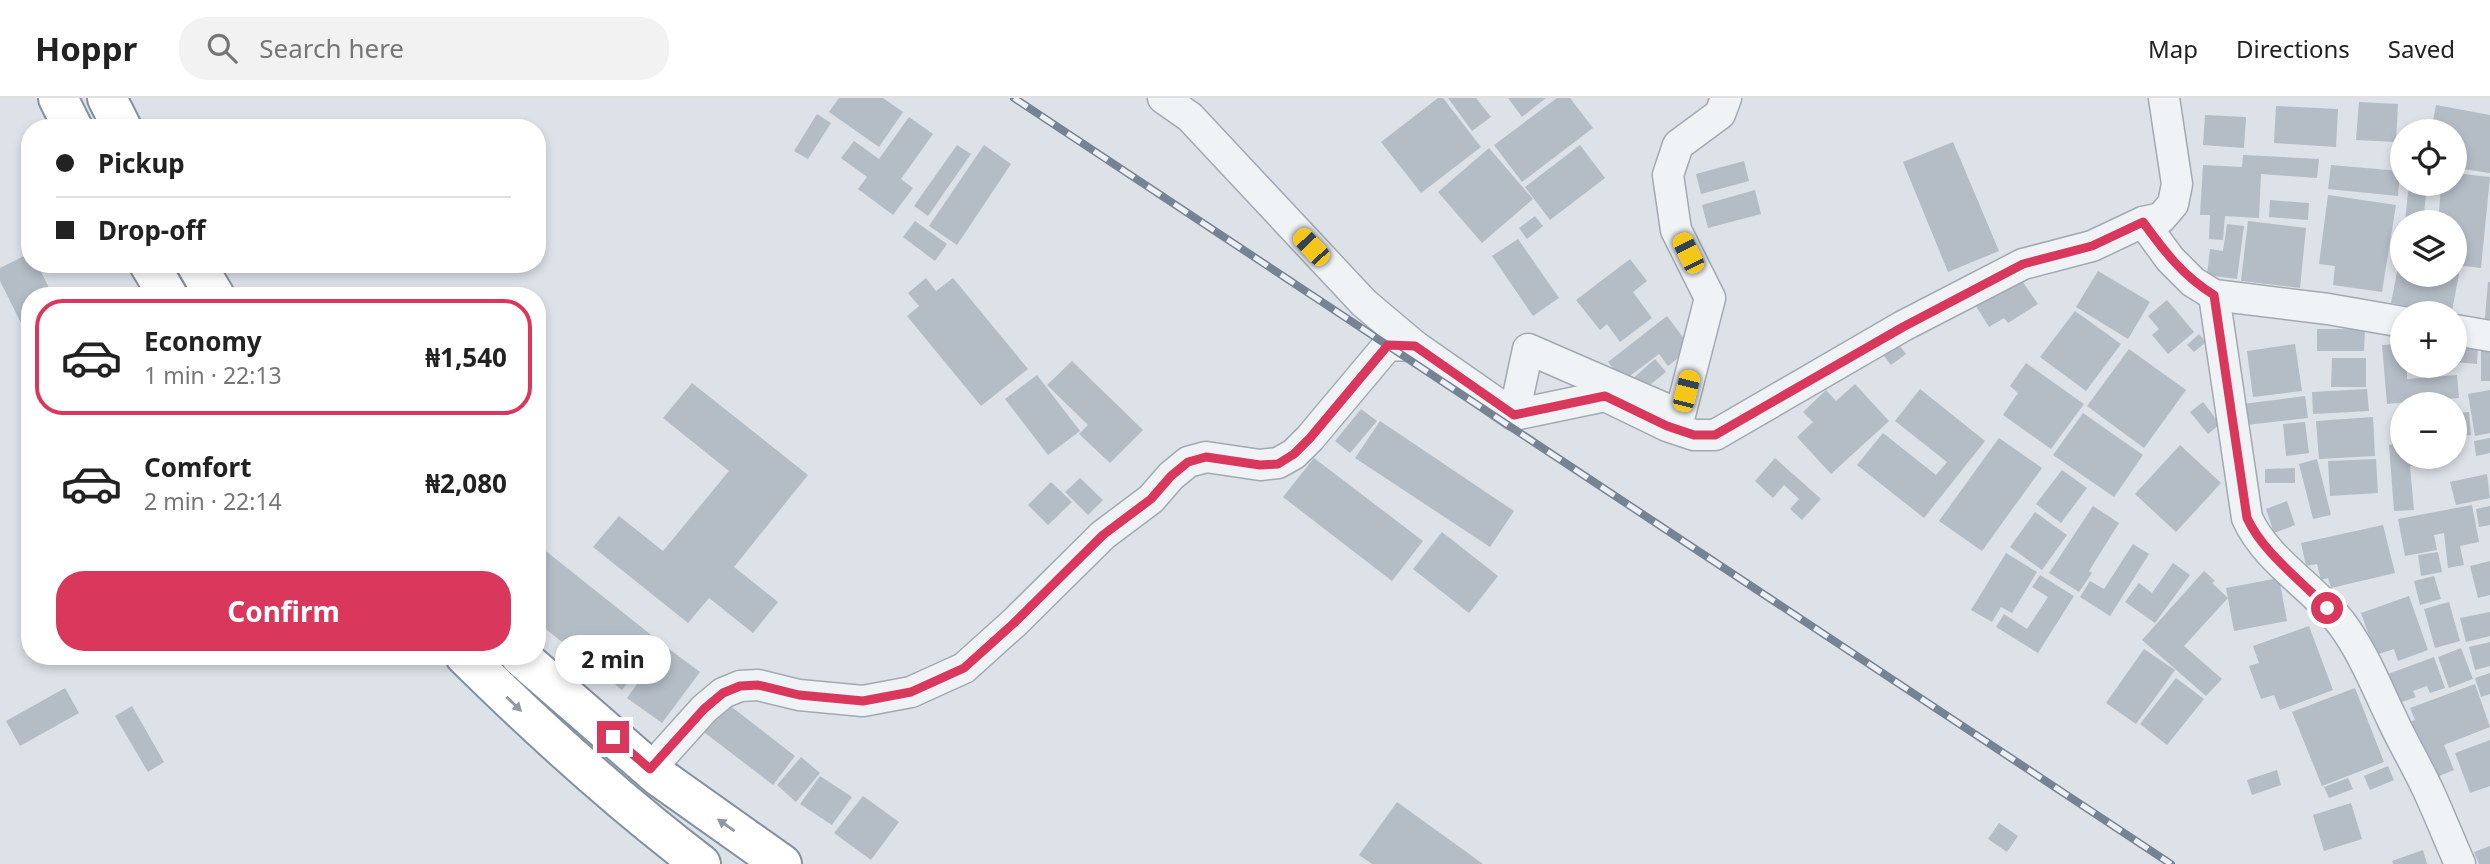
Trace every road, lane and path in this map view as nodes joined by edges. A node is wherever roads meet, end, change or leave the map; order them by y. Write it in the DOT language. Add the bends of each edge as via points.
graph roads {
  1 [pos="58,98"];
  2 [pos="107,98"];
  3 [pos="1163,98"];
  4 [pos="1726,98"];
  5 [pos="2164,98"];
  6 [pos="68,119"];
  7 [pos="118,119"];
  8 [pos="2143,222"];
  9 [pos="2214,295"];
  10 [pos="2390,319"];
  11 [pos="2467,332"];
  12 [pos="2490,336"];
  13 [pos="1415,346"];
  14 [pos="1514,415"];
  15 [pos="474,665"];
  16 [pos="530,665"];
  17 [pos="650,769"];
  18 [pos="701,864"];
  19 [pos="782,864"];
  20 [pos="2460,864"];
  1 -- 6 [label="highway"];
  2 -- 7 [label="highway"];
  3 -- 13 [label="street" via="1189,117 1364,303"];
  4 -- 14 [label="street" via="1720,114 1678,145 1668,175 1676,230 1710,298 1680,415 1528,349"];
  5 -- 8 [label="street" via="2177,184 2173,204 2161,218"];
  8 -- 9 [label="street" via="2170,259"];
  8 -- 14 [label="street" via="2092,246 2023,264 1715,435 1694,435 1667,426 1605,396"];
  9 -- 10 [label="street"];
  9 -- 20 [label="street" via="2247,518 2267,550 2341,623 2365,658"];
  11 -- 12 [label="street"];
  13 -- 14 [label="street"];
  13 -- 17 [label="street" via="1388,345 1310,438 1278,464 1206,457 1188,462 1151,499 1103,535 964,668 911,692 863,701 740,686 704,709"];
  15 -- 18 [label="highway, one-way" via="629,808"];
  16 -- 17 [label="highway"];
  19 -- 17 [label="highway, one-way"];
}
